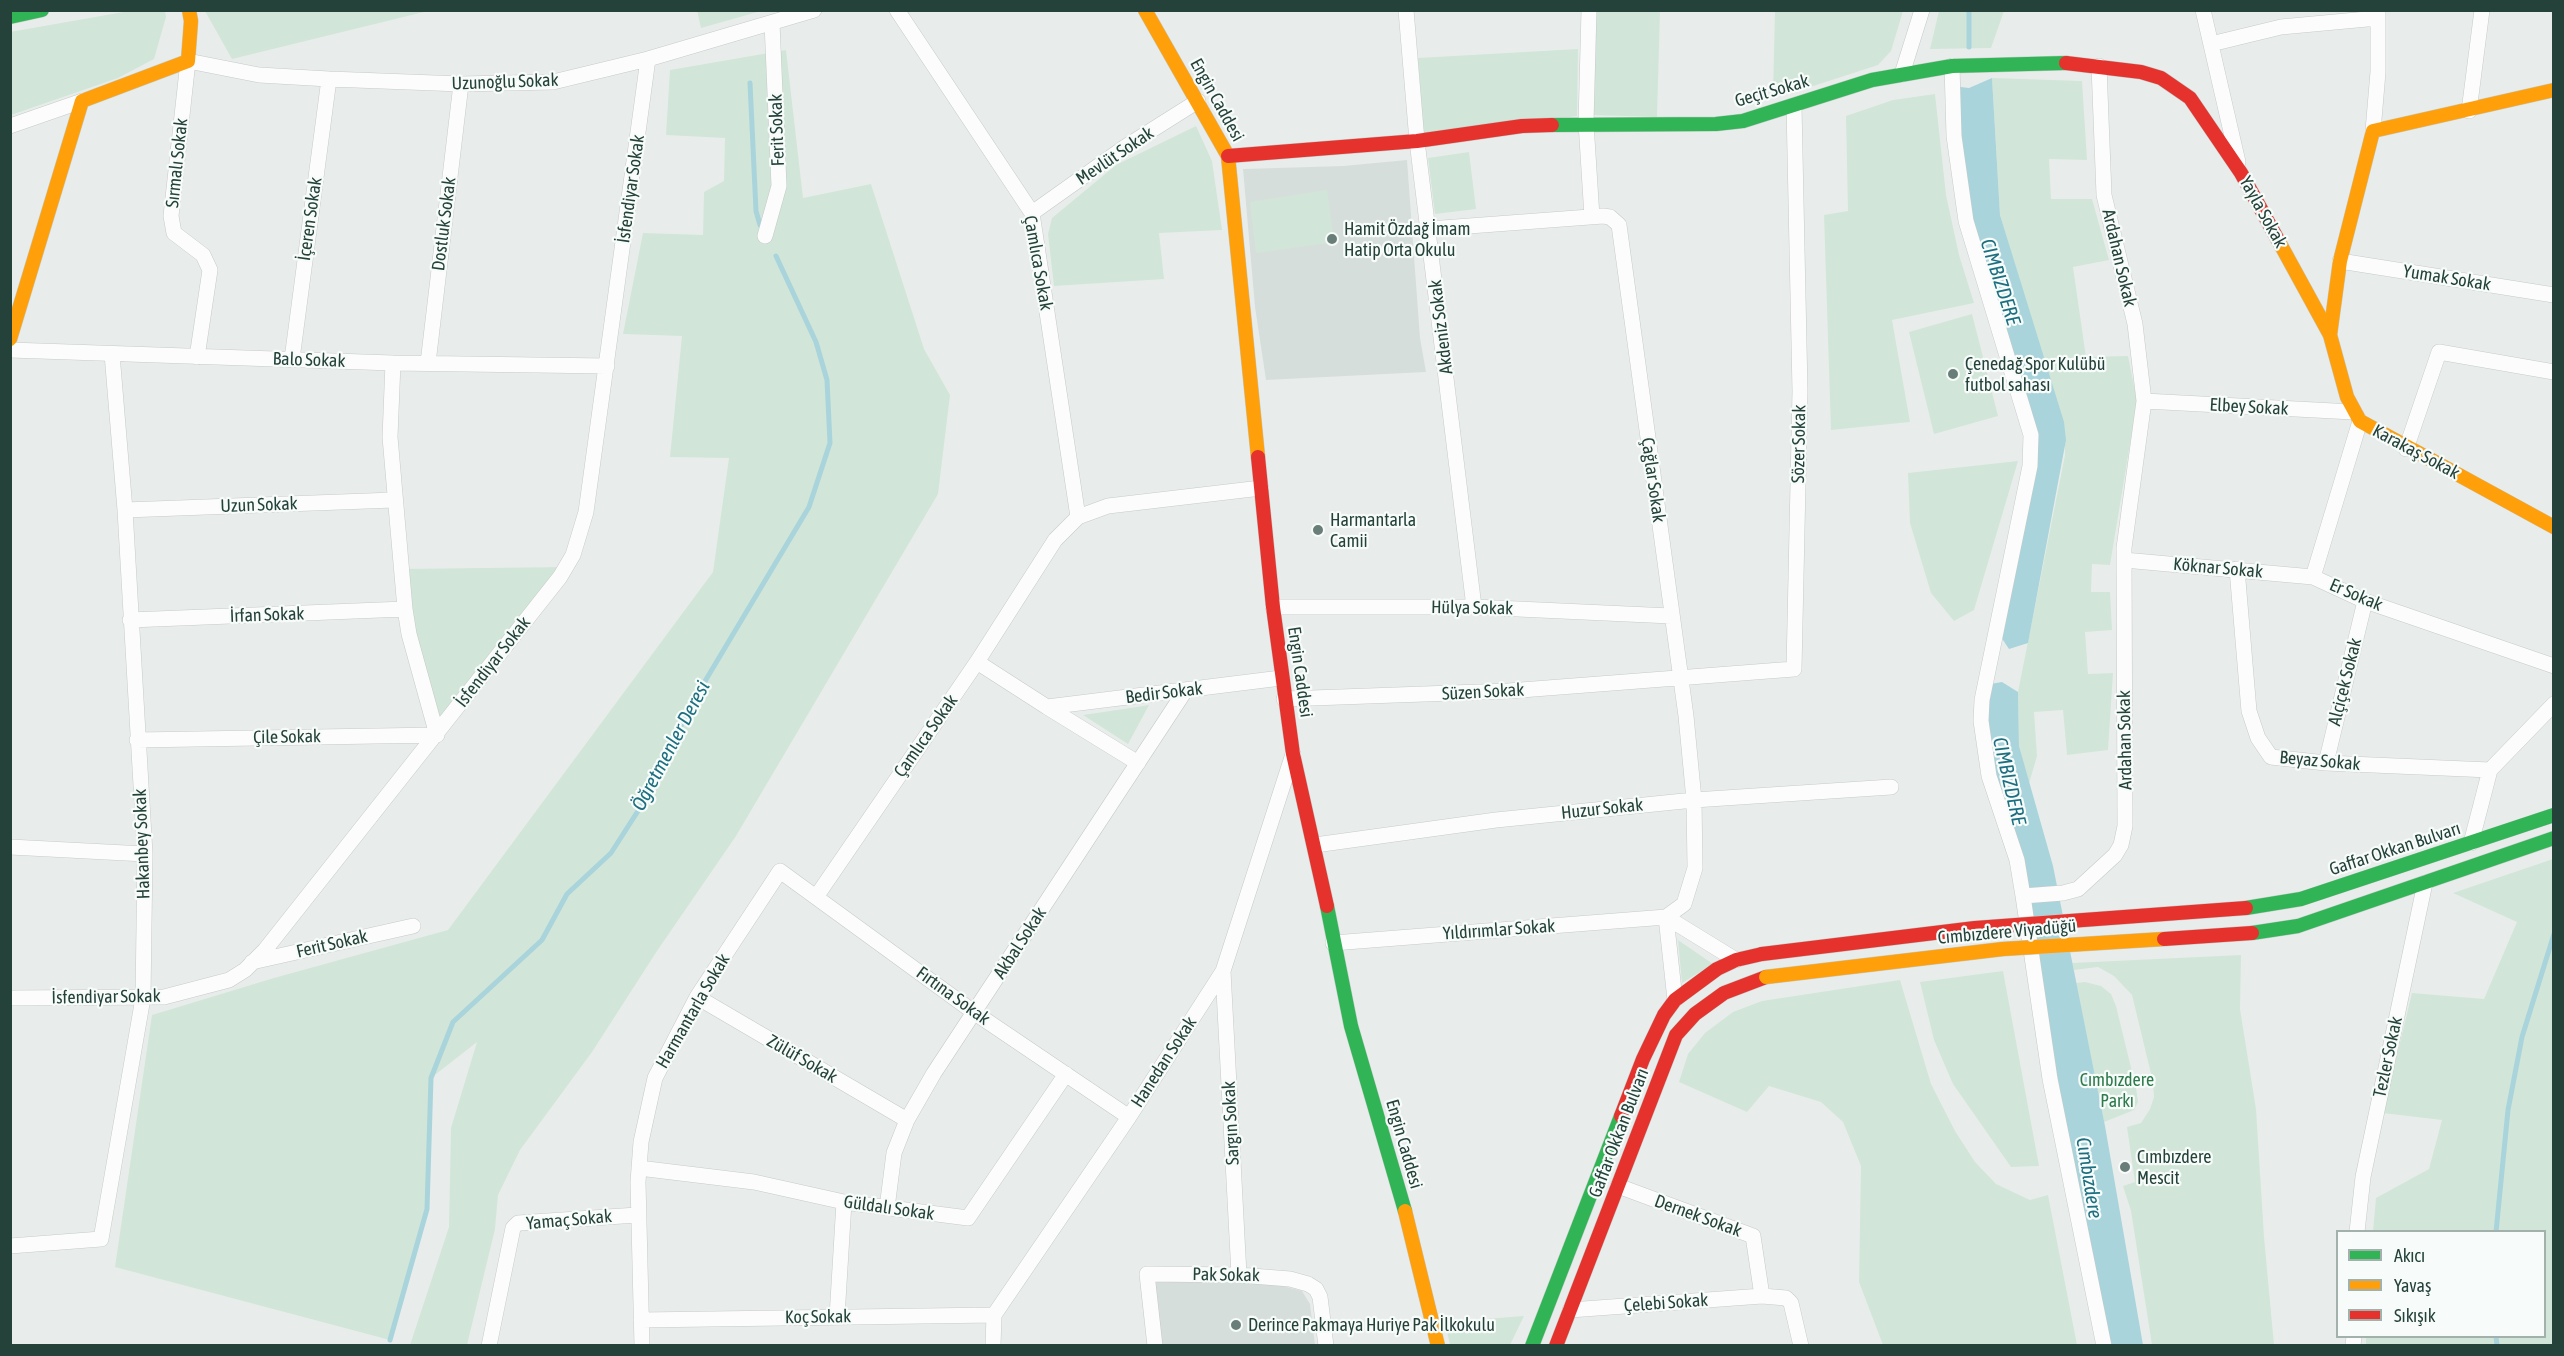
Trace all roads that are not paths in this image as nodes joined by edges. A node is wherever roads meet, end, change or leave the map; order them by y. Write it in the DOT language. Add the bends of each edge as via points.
graph roads {
  1 [pos="42,10"];
  2 [pos="814,10"];
  3 [pos="897,10"];
  4 [pos="1145,10"];
  5 [pos="1406,10"];
  6 [pos="1589,10"];
  7 [pos="1922,10"];
  8 [pos="2203,10"];
  9 [pos="2482,10"];
  10 [pos="2378,14"];
  11 [pos="190,16"];
  12 [pos="10,17"];
  13 [pos="772,23"];
  14 [pos="2211,44"];
  15 [pos="648,59"];
  16 [pos="188,61"];
  17 [pos="1952,66"];
  18 [pos="2099,66"];
  19 [pos="1902,74"];
  20 [pos="330,79"];
  21 [pos="461,84"];
  22 [pos="2553,90"];
  23 [pos="1198,100"];
  24 [pos="82,102"];
  25 [pos="1794,106"];
  26 [pos="2469,111"];
  27 [pos="1586,123"];
  28 [pos="10,126"];
  29 [pos="2373,130"];
  30 [pos="1418,141"];
  31 [pos="1228,156"];
  32 [pos="2241,173"];
  33 [pos="1032,213"];
  34 [pos="1592,217"];
  35 [pos="1429,230"];
  36 [pos="765,236"];
  37 [pos="2340,261"];
  38 [pos="2553,295"];
  39 [pos="2330,335"];
  40 [pos="10,339"];
  41 [pos="10,350"];
  42 [pos="112,354"];
  43 [pos="197,357"];
  44 [pos="291,359"];
  45 [pos="393,363"];
  46 [pos="428,363"];
  47 [pos="607,366"];
  48 [pos="2553,372"];
  49 [pos="2144,401"];
  50 [pos="2356,417"];
  51 [pos="2406,449"];
  52 [pos="1261,488"];
  53 [pos="394,500"];
  54 [pos="125,510"];
  55 [pos="1078,517"];
  56 [pos="2553,526"];
  57 [pos="2124,560"];
  58 [pos="2237,569"];
  59 [pos="2313,577"];
  60 [pos="2365,601"];
  61 [pos="1273,607"];
  62 [pos="1474,608"];
  63 [pos="405,609"];
  64 [pos="1671,616"];
  65 [pos="130,620"];
  66 [pos="977,662"];
  67 [pos="2553,666"];
  68 [pos="1281,678"];
  69 [pos="1681,678"];
  70 [pos="1185,691"];
  71 [pos="1284,699"];
  72 [pos="2553,704"];
  73 [pos="1047,707"];
  74 [pos="437,735"];
  75 [pos="136,740"];
  76 [pos="1293,754"];
  77 [pos="1138,763"];
  78 [pos="2326,763"];
  79 [pos="2490,770"];
  80 [pos="1891,787"];
  81 [pos="1694,800"];
  82 [pos="2553,815"];
  83 [pos="2553,838"];
  84 [pos="2471,843"];
  85 [pos="1315,845"];
  86 [pos="10,847"];
  87 [pos="145,854"];
  88 [pos="780,871"];
  89 [pos="2425,883"];
  90 [pos="2023,896"];
  91 [pos="816,897"];
  92 [pos="2246,908"];
  93 [pos="1666,917"];
  94 [pos="412,926"];
  95 [pos="1333,943"];
  96 [pos="1736,960"];
  97 [pos="252,962"];
  98 [pos="1223,970"];
  99 [pos="1766,977"];
  100 [pos="697,997"];
  101 [pos="10,998"];
  102 [pos="143,998"];
  103 [pos="1675,1000"];
  104 [pos="975,1013"];
  105 [pos="1066,1074"];
  106 [pos="1129,1117"];
  107 [pos="907,1120"];
  108 [pos="639,1168"];
  109 [pos="1618,1186"];
  110 [pos="844,1202"];
  111 [pos="887,1208"];
  112 [pos="637,1215"];
  113 [pos="2357,1230"];
  114 [pos="10,1246"];
  115 [pos="1239,1275"];
  116 [pos="1762,1296"];
  117 [pos="1570,1310"];
  118 [pos="994,1314"];
  119 [pos="837,1317"];
  120 [pos="641,1320"];
  121 [pos="489,1346"];
  122 [pos="642,1346"];
  123 [pos="993,1346"];
  124 [pos="1155,1346"];
  125 [pos="1326,1346"];
  126 [pos="1438,1346"];
  127 [pos="1532,1346"];
  128 [pos="1556,1346"];
  129 [pos="1801,1346"];
  130 [pos="2104,1346"];
  1 -- 12 [label="main road"];
  2 -- 13 [label="street, Uzunoğlu Sokak"];
  3 -- 33 [label="street, Çamlıca Sokak"];
  4 -- 23 [label="main road, Engin Caddesi"];
  5 -- 30 [label="street, Akdeniz Sokak"];
  6 -- 27 [label="street"];
  7 -- 19 [label="street"];
  8 -- 14 [label="street, Yayla Sokak"];
  9 -- 26 [label="street"];
  10 -- 14 [label="street" via="2281,27"];
  10 -- 29 [label="street"];
  11 -- 16 [label="main road"];
  13 -- 15 [label="street, Uzunoğlu Sokak"];
  13 -- 36 [label="street, Ferit Sokak" via="779,186"];
  14 -- 32 [label="street, Yayla Sokak"];
  15 -- 21 [label="street, Uzunoğlu Sokak" via="553,82"];
  15 -- 47 [label="street, İsfendiyar Sokak"];
  16 -- 20 [label="street, Uzunoğlu Sokak" via="259,75"];
  16 -- 24 [label="main road"];
  16 -- 43 [label="street, Sırmalı Sokak" via="171,216 174,233 203,255 210,270"];
  17 -- 18 [label="main road, Geçit Sokak" via="2007,61"];
  17 -- 19 [label="main road, Geçit Sokak"];
  17 -- 90 [label="street" via="1954,136 1966,221 2031,435 2030,466 1981,721 1989,776 2017,860"];
  18 -- 32 [label="main road, Geçit Sokak" via="2141,72 2176,87 2199,109"];
  18 -- 49 [label="street, Ardahan Sokak" via="2104,195 2135,324"];
  19 -- 25 [label="main road, Geçit Sokak" via="1840,89"];
  20 -- 21 [label="street, Uzunoğlu Sokak"];
  20 -- 44 [label="street, İçeren Sokak"];
  21 -- 46 [label="street, Dostluk Sokak"];
  22 -- 26 [label="main road"];
  23 -- 31 [label="main road, Engin Caddesi"];
  23 -- 33 [label="street, Mevlüt Sokak"];
  24 -- 28 [label="street"];
  24 -- 40 [label="main road"];
  25 -- 27 [label="main road, Geçit Sokak" via="1761,117 1716,124"];
  25 -- 69 [label="street, Sözer Sokak" via="1800,391 1794,669"];
  26 -- 29 [label="main road"];
  27 -- 30 [label="main road, Geçit Sokak" via="1522,126"];
  27 -- 34 [label="street"];
  29 -- 37 [label="main road"];
  30 -- 31 [label="main road, Geçit Sokak"];
  30 -- 35 [label="street, Akdeniz Sokak"];
  31 -- 52 [label="main road, Engin Caddesi"];
  32 -- 39 [label="main road, Yayla Sokak"];
  33 -- 55 [label="street, Çamlıca Sokak"];
  34 -- 35 [label="street, Çağlar Sokak"];
  34 -- 64 [label="street, Çağlar Sokak" via="1610,217 1619,225"];
  35 -- 62 [label="street, Akdeniz Sokak"];
  37 -- 38 [label="street, Yumak Sokak"];
  37 -- 39 [label="main road"];
  39 -- 50 [label="main road, Karakaş Sokak"];
  41 -- 42 [label="street, Balo Sokak"];
  42 -- 43 [label="street, Balo Sokak"];
  42 -- 54 [label="street, Hakanbey Sokak"];
  43 -- 44 [label="street, Balo Sokak"];
  44 -- 45 [label="street, Balo Sokak"];
  45 -- 46 [label="street, Balo Sokak"];
  45 -- 53 [label="street" via="390,416"];
  46 -- 47 [label="street, Balo Sokak"];
  47 -- 74 [label="street, İsfendiyar Sokak" via="586,512 573,555"];
  48 -- 51 [label="street" via="2439,352"];
  49 -- 50 [label="street, Elbey Sokak"];
  49 -- 57 [label="street, Ardahan Sokak"];
  50 -- 51 [label="main road, Karakaş Sokak"];
  50 -- 59 [label="street, Er Sokak"];
  51 -- 56 [label="main road, Karakaş Sokak"];
  52 -- 55 [label="street, Çamlıca Sokak" via="1108,506"];
  52 -- 61 [label="main road, Engin Caddesi"];
  53 -- 54 [label="street, Uzun Sokak"];
  53 -- 63 [label="street"];
  54 -- 65 [label="street, Hakanbey Sokak"];
  55 -- 66 [label="street, Çamlıca Sokak" via="1056,540"];
  57 -- 58 [label="street, Köknar Sokak"];
  57 -- 90 [label="street, Ardahan Sokak" via="2124,836 2115,855 2078,889"];
  58 -- 59 [label="street, Köknar Sokak"];
  58 -- 78 [label="street, Beyaz Sokak" via="2245,687 2248,711 2258,738 2271,757"];
  59 -- 60 [label="street, Er Sokak"];
  60 -- 67 [label="street, Er Sokak"];
  60 -- 78 [label="street, Alçiçek Sokak"];
  61 -- 62 [label="street, Hülya Sokak"];
  61 -- 68 [label="main road, Engin Caddesi"];
  62 -- 64 [label="street, Hülya Sokak"];
  63 -- 65 [label="street, İrfan Sokak"];
  63 -- 74 [label="street" via="408,634"];
  64 -- 69 [label="street, Çağlar Sokak"];
  65 -- 75 [label="street, Hakanbey Sokak"];
  66 -- 73 [label="street"];
  66 -- 91 [label="street, Çamlıca Sokak"];
  68 -- 70 [label="street, Bedir Sokak"];
  68 -- 71 [label="main road, Engin Caddesi"];
  69 -- 71 [label="street, Süzen Sokak" via="1508,692"];
  69 -- 81 [label="street, Çağlar Sokak"];
  70 -- 73 [label="street, Bedir Sokak"];
  70 -- 77 [label="street, Akbal Sokak"];
  71 -- 76 [label="main road, Engin Caddesi"];
  72 -- 79 [label="street"];
  73 -- 77 [label="street"];
  74 -- 75 [label="street, Çile Sokak"];
  74 -- 97 [label="street, İsfendiyar Sokak"];
  75 -- 87 [label="street, Hakanbey Sokak"];
  76 -- 85 [label="main road, Engin Caddesi"];
  76 -- 98 [label="street, Hanedan Sokak"];
  77 -- 104 [label="street, Akbal Sokak"];
  78 -- 79 [label="street, Beyaz Sokak"];
  79 -- 84 [label="street"];
  80 -- 81 [label="street, Huzur Sokak"];
  81 -- 85 [label="street, Huzur Sokak" via="1496,820"];
  81 -- 93 [label="street, Çağlar Sokak" via="1695,868 1684,904"];
  82 -- 84 [label="main road, Gaffar Okkan Bulvarı"];
  83 -- 89 [label="main road"];
  84 -- 92 [label="main road, Gaffar Okkan Bulvarı" via="2301,899"];
  85 -- 95 [label="main road, Engin Caddesi"];
  86 -- 87 [label="street"];
  87 -- 102 [label="street, Hakanbey Sokak"];
  88 -- 91 [label="street, Fırtına Sokak"];
  88 -- 100 [label="street, Harmantarla Sokak"];
  89 -- 99 [label="main road, Cımbızdere Viyadüğü, bridge" via="2298,926 2252,933 2003,949"];
  89 -- 113 [label="street, Tezler Sokak" via="2363,1177"];
  90 -- 130 [label="street" via="2052,1089"];
  91 -- 104 [label="street, Fırtına Sokak"];
  92 -- 96 [label="main road, Cımbızdere Viyadüğü, bridge" via="1975,928"];
  93 -- 95 [label="street, Yıldırımlar Sokak"];
  93 -- 96 [label="street"];
  93 -- 103 [label="street"];
  94 -- 97 [label="street, Ferit Sokak"];
  95 -- 126 [label="main road, Engin Caddesi" via="1351,1026 1398,1184"];
  96 -- 103 [label="main road, Gaffar Okkan Bulvarı"];
  97 -- 102 [label="street, İsfendiyar Sokak" via="229,980 164,997"];
  98 -- 106 [label="street, Hanedan Sokak"];
  98 -- 115 [label="street, Sargın Sokak"];
  99 -- 109 [label="main road, Gaffar Okkan Bulvarı" via="1724,993 1695,1014 1676,1035"];
  100 -- 107 [label="street, Zülüf Sokak"];
  100 -- 108 [label="street, Harmantarla Sokak" via="655,1078 646,1111"];
  101 -- 102 [label="street, İsfendiyar Sokak"];
  102 -- 114 [label="street, Hakanbey Sokak" via="101,1239"];
  103 -- 127 [label="main road, Gaffar Okkan Bulvarı" via="1656,1028"];
  104 -- 105 [label="street, Fırtına Sokak"];
  104 -- 107 [label="street, Akbal Sokak"];
  105 -- 106 [label="street, Fırtına Sokak"];
  105 -- 111 [label="street, Güldalı Sokak" via="968,1218"];
  106 -- 118 [label="street, Hanedan Sokak"];
  107 -- 111 [label="street, Akbal Sokak" via="894,1153"];
  108 -- 110 [label="street, Güldalı Sokak" via="754,1182"];
  108 -- 112 [label="street, Harmantarla Sokak"];
  109 -- 116 [label="street, Dernek Sokak" via="1753,1236"];
  109 -- 117 [label="main road, Gaffar Okkan Bulvarı"];
  110 -- 111 [label="street, Güldalı Sokak"];
  110 -- 119 [label="street"];
  112 -- 120 [label="street, Harmantarla Sokak"];
  112 -- 121 [label="street, Yamaç Sokak" via="518,1223 513,1228"];
  115 -- 124 [label="street, Pak Sokak" via="1147,1274"];
  115 -- 125 [label="street, Pak Sokak" via="1290,1279 1316,1289"];
  116 -- 117 [label="street, Çelebi Sokak"];
  116 -- 129 [label="street" via="1786,1298 1791,1303"];
  117 -- 128 [label="main road, Gaffar Okkan Bulvarı"];
  118 -- 119 [label="street, Koç Sokak"];
  118 -- 123 [label="street"];
  119 -- 120 [label="street, Koç Sokak"];
  120 -- 122 [label="street, Harmantarla Sokak"];
}
